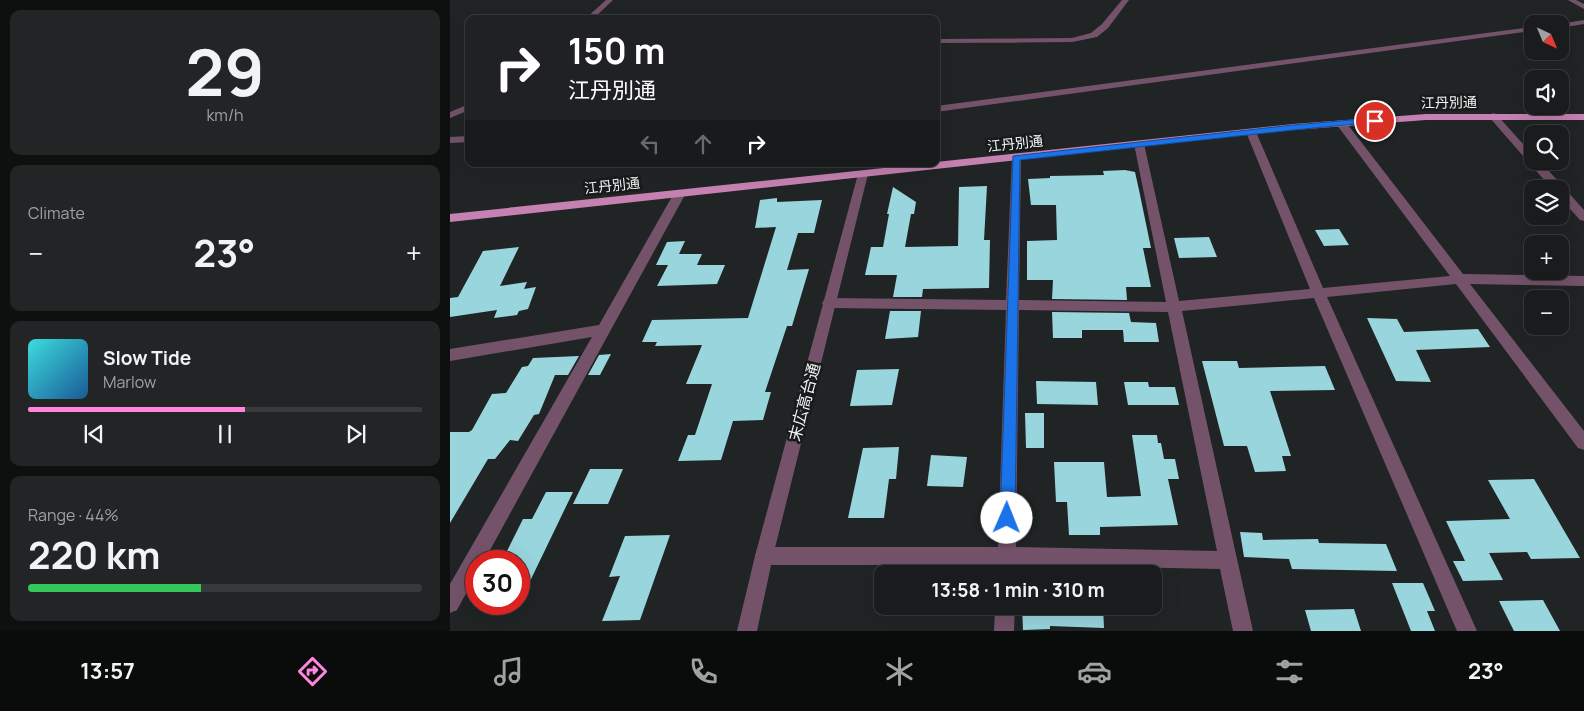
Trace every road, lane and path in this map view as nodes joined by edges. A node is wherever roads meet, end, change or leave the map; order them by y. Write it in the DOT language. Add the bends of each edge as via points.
graph roads {
  1 [pos="610,0"];
  2 [pos="1126,0"];
  3 [pos="1571,0"];
  4 [pos="1584,7"];
  5 [pos="593,15"];
  6 [pos="1584,22"];
  7 [pos="1569,24"];
  8 [pos="1524,30"];
  9 [pos="940,41"];
  10 [pos="940,108"];
  11 [pos="465,109"];
  12 [pos="450,115"];
  13 [pos="1493,116"];
  14 [pos="1584,117"];
  15 [pos="1341,123"];
  16 [pos="1252,132"];
  17 [pos="450,140"];
  18 [pos="465,140"];
  19 [pos="1140,144"];
  20 [pos="1524,151"];
  21 [pos="1016,158"];
  22 [pos="940,166"];
  23 [pos="930,167"];
  24 [pos="1541,170"];
  25 [pos="863,174"];
  26 [pos="1550,180"];
  27 [pos="680,193"];
  28 [pos="1569,201"];
  29 [pos="1584,217"];
  30 [pos="450,218"];
  31 [pos="1461,279"];
  32 [pos="1584,281"];
  33 [pos="1320,294"];
  34 [pos="829,303"];
  35 [pos="1012,305"];
  36 [pos="1174,306"];
  37 [pos="601,330"];
  38 [pos="450,355"];
  39 [pos="1584,443"];
  40 [pos="764,556"];
  41 [pos="1229,560"];
  42 [pos="1006,565"];
  43 [pos="450,603"];
  44 [pos="1005,615"];
  45 [pos="747,631"];
  46 [pos="1004,631"];
  47 [pos="1243,631"];
  48 [pos="1467,631"];
  1 -- 5 [label="lane"];
  2 -- 9 [label="lane" via="1105,26 1087,37 1072,40"];
  3 -- 4 [label="lane"];
  6 -- 7 [label="lane"];
  8 -- 10 [label="lane"];
  11 -- 12 [label="lane"];
  13 -- 14 [label="main road, 江丹別通"];
  13 -- 15 [label="main road, 江丹別通"];
  13 -- 20 [label="street"];
  15 -- 16 [label="main road, 江丹別通"];
  15 -- 31 [label="street"];
  16 -- 19 [label="main road, 江丹別通"];
  16 -- 33 [label="street"];
  17 -- 18 [label="lane"];
  19 -- 21 [label="main road, 江丹別通"];
  19 -- 36 [label="street"];
  21 -- 22 [label="main road, 江丹別通"];
  21 -- 35 [label="street"];
  23 -- 25 [label="main road, 江丹別通"];
  24 -- 26 [label="street"];
  25 -- 27 [label="main road, 江丹別通"];
  25 -- 34 [label="street, 末広高台通"];
  27 -- 30 [label="main road, 江丹別通"];
  27 -- 37 [label="street"];
  28 -- 29 [label="street"];
  31 -- 32 [label="street"];
  31 -- 33 [label="street"];
  31 -- 39 [label="street"];
  33 -- 36 [label="street"];
  33 -- 48 [label="street"];
  34 -- 35 [label="street"];
  34 -- 40 [label="street, 末広高台通"];
  35 -- 36 [label="street"];
  35 -- 42 [label="street"];
  36 -- 41 [label="street"];
  37 -- 38 [label="street"];
  37 -- 43 [label="street"];
  40 -- 42 [label="street"];
  40 -- 45 [label="street, 末広高台通"];
  41 -- 42 [label="street"];
  41 -- 47 [label="street"];
  44 -- 46 [label="street"];
}
